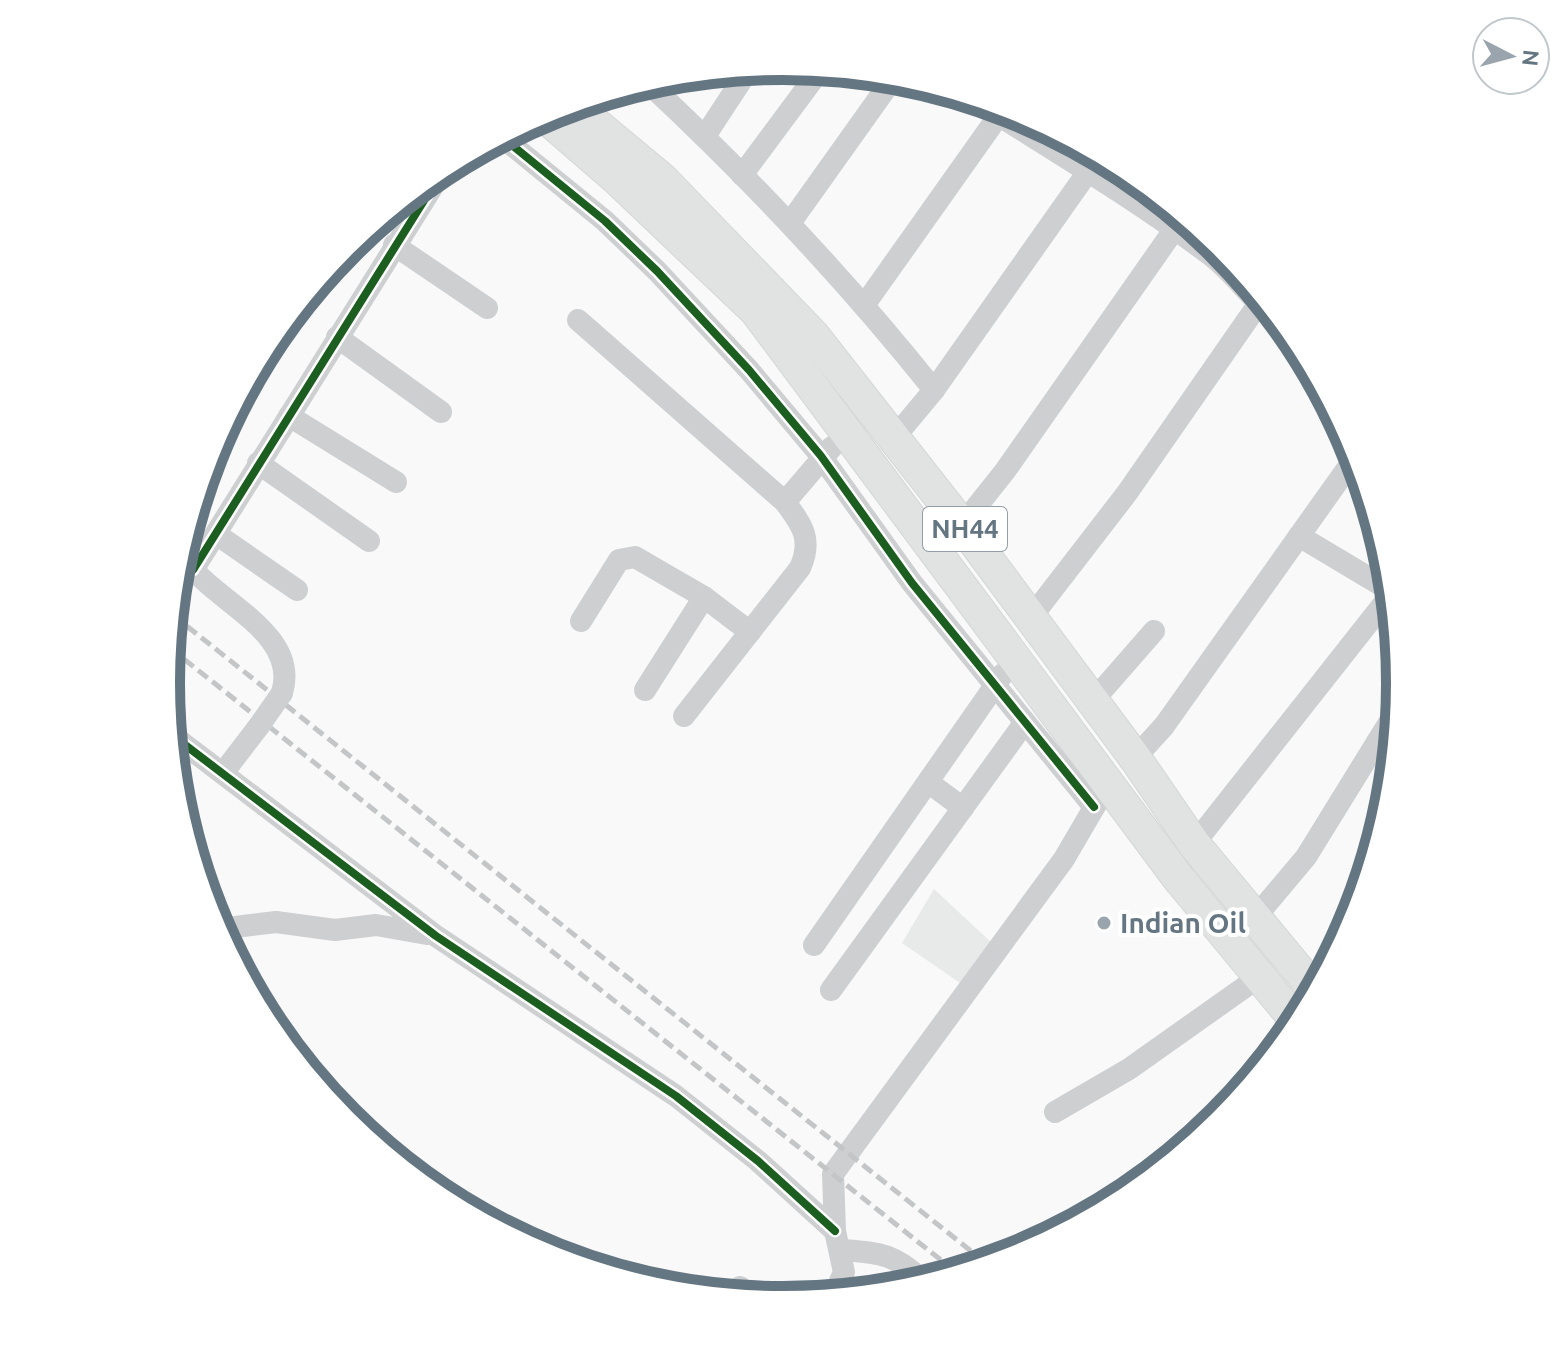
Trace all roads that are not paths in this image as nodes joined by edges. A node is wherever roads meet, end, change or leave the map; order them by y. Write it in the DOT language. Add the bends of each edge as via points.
graph roads {
  1 [pos="741,81"];
  2 [pos="812,81"];
  3 [pos="885,89"];
  4 [pos="659,94"];
  5 [pos="592,111"];
  6 [pos="996,119"];
  7 [pos="555,125"];
  8 [pos="705,136"];
  9 [pos="512,145"];
  10 [pos="1093,166"];
  11 [pos="742,175"];
  12 [pos="424,199"];
  13 [pos="790,223"];
  14 [pos="1176,226"];
  15 [pos="394,245"];
  16 [pos="865,304"];
  17 [pos="487,308"];
  18 [pos="1256,308"];
  19 [pos="578,320"];
  20 [pos="337,337"];
  21 [pos="934,390"];
  22 [pos="441,412"];
  23 [pos="289,416"];
  24 [pos="847,433"];
  25 [pos="894,438"];
  26 [pos="821,456"];
  27 [pos="258,463"];
  28 [pos="1347,469"];
  29 [pos="396,482"];
  30 [pos="785,502"];
  31 [pos="962,525"];
  32 [pos="216,534"];
  33 [pos="1299,536"];
  34 [pos="369,541"];
  35 [pos="195,554"];
  36 [pos="192,565"];
  37 [pos="1378,583"];
  38 [pos="297,590"];
  39 [pos="704,597"];
  40 [pos="1381,606"];
  41 [pos="1029,620"];
  42 [pos="581,621"];
  43 [pos="1154,631"];
  44 [pos="750,632"];
  45 [pos="1016,659"];
  46 [pos="993,684"];
  47 [pos="645,690"];
  48 [pos="1092,702"];
  49 [pos="684,716"];
  50 [pos="1025,722"];
  51 [pos="1384,730"];
  52 [pos="184,744"];
  53 [pos="1135,758"];
  54 [pos="223,773"];
  55 [pos="928,782"];
  56 [pos="1102,794"];
  57 [pos="963,808"];
  58 [pos="1194,844"];
  59 [pos="1253,920"];
  60 [pos="232,927"];
  61 [pos="436,936"];
  62 [pos="814,945"];
  63 [pos="1259,977"];
  64 [pos="1308,982"];
  65 [pos="831,990"];
  66 [pos="1289,1012"];
  67 [pos="1055,1112"];
  68 [pos="838,1241"];
  69 [pos="911,1272"];
  70 [pos="839,1283"];
  1 -- 8 [label="street"];
  2 -- 11 [label="street"];
  3 -- 13 [label="street"];
  4 -- 8 [label="street"];
  5 -- 25 [label="highway, NH44" via="813,335"];
  6 -- 16 [label="street"];
  7 -- 24 [label="highway, NH44" via="756,311"];
  8 -- 11 [label="street"];
  9 -- 26 [label="street" via="657,271"];
  10 -- 21 [label="street"];
  11 -- 13 [label="street"];
  12 -- 15 [label="street"];
  13 -- 16 [label="street"];
  14 -- 31 [label="street"];
  15 -- 17 [label="street"];
  15 -- 20 [label="street"];
  16 -- 21 [label="street"];
  18 -- 41 [label="street" via="1127,493"];
  19 -- 30 [label="street"];
  20 -- 22 [label="street"];
  20 -- 23 [label="street"];
  21 -- 25 [label="street"];
  23 -- 27 [label="street"];
  23 -- 29 [label="street"];
  24 -- 26 [label="street"];
  24 -- 45 [label="highway, NH44"];
  25 -- 31 [label="highway, NH44"];
  26 -- 30 [label="street"];
  26 -- 46 [label="street"];
  27 -- 32 [label="street"];
  27 -- 34 [label="street"];
  28 -- 33 [label="street"];
  30 -- 44 [label="street" via="805,529 805,556"];
  31 -- 41 [label="highway, NH44"];
  32 -- 35 [label="street"];
  32 -- 38 [label="street"];
  33 -- 37 [label="street"];
  33 -- 53 [label="street" via="1164,726"];
  36 -- 54 [label="street, bridge" via="248,614 272,644 284,679 282,693"];
  39 -- 42 [label="street" via="635,557 626,557 619,560"];
  39 -- 44 [label="street"];
  39 -- 47 [label="street"];
  40 -- 58 [label="street"];
  41 -- 48 [label="highway, NH44"];
  43 -- 48 [label="street"];
  44 -- 49 [label="street"];
  45 -- 46 [label="street"];
  45 -- 56 [label="highway, NH44"];
  46 -- 50 [label="street"];
  46 -- 55 [label="street"];
  48 -- 53 [label="highway, NH44"];
  50 -- 56 [label="street"];
  50 -- 57 [label="street"];
  51 -- 59 [label="street" via="1306,857"];
  52 -- 54 [label="street"];
  53 -- 58 [label="highway, NH44"];
  54 -- 61 [label="street"];
  55 -- 57 [label="street"];
  55 -- 62 [label="street"];
  56 -- 63 [label="highway, NH44"];
  56 -- 68 [label="street" via="1064,859 833,1174"];
  57 -- 65 [label="street"];
  58 -- 59 [label="highway, NH44"];
  59 -- 64 [label="highway, NH44"];
  60 -- 61 [label="street" via="276,922 335,930 376,925"];
  61 -- 68 [label="street" via="676,1096 758,1161"];
  63 -- 66 [label="highway, NH44"];
  63 -- 67 [label="street" via="1129,1069"];
  68 -- 69 [label="street" via="889,1255"];
  68 -- 70 [label="street" via="844,1272"];
}
